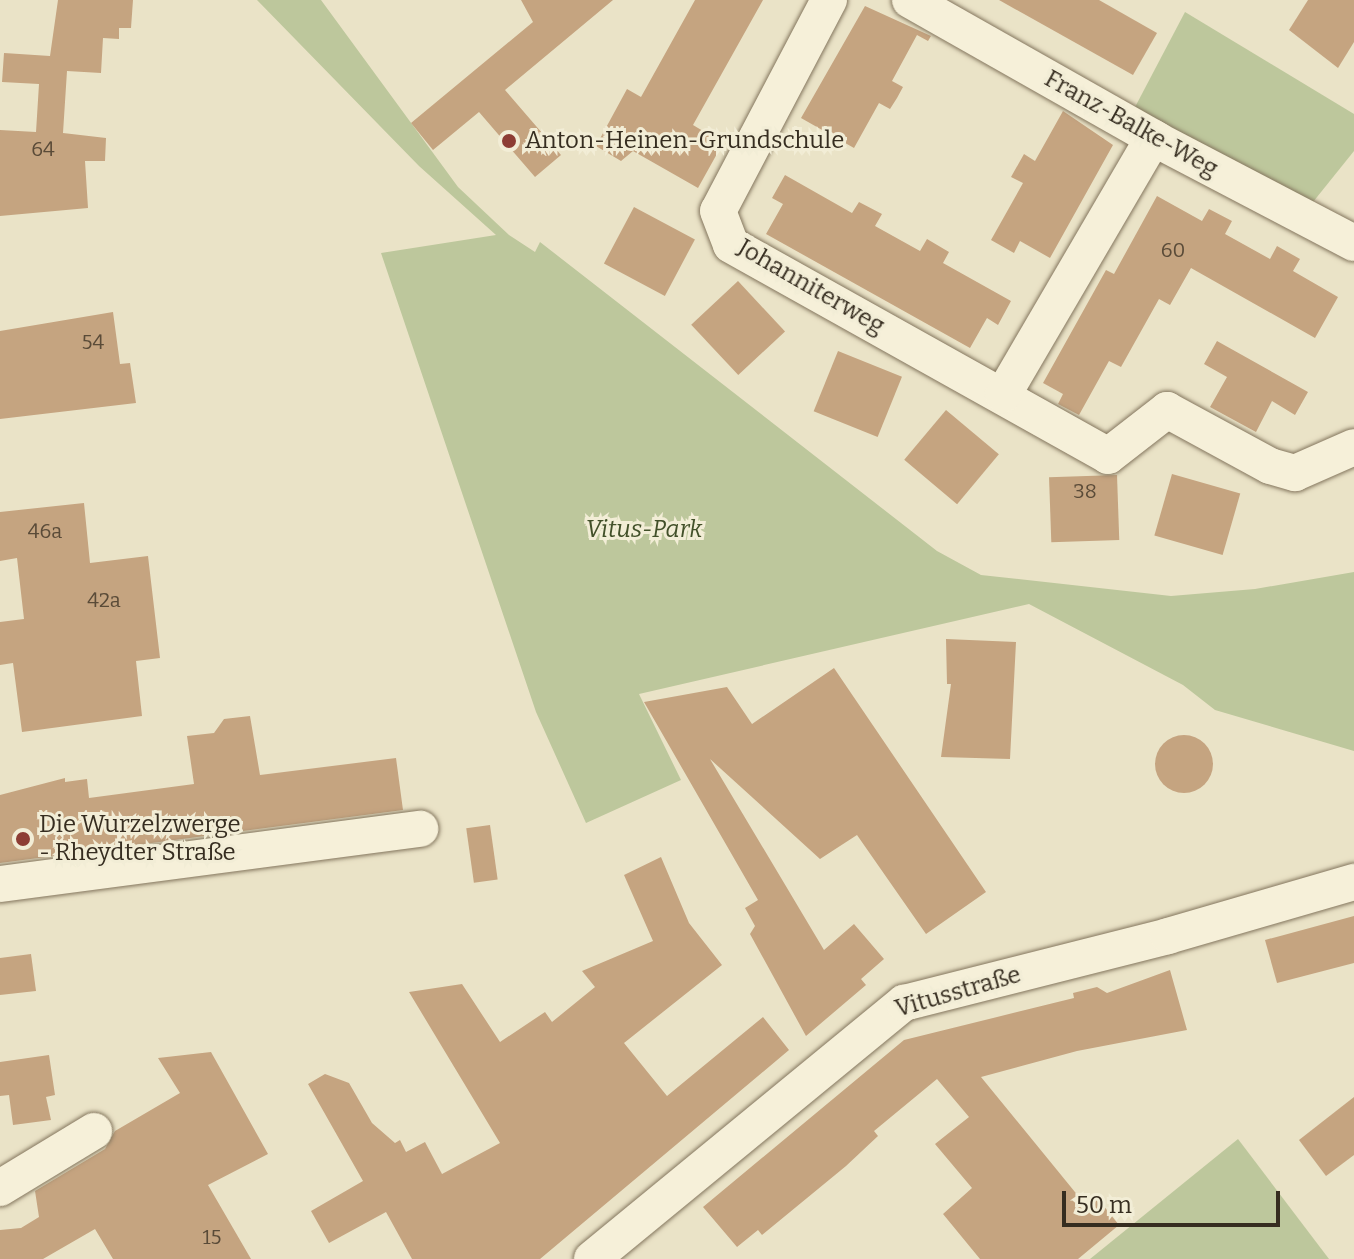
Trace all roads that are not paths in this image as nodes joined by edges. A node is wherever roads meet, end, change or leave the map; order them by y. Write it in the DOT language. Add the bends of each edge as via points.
graph roads {
  1 [pos="829,0"];
  2 [pos="910,0"];
  3 [pos="1153,138"];
  4 [pos="1354,243"];
  5 [pos="1003,395"];
  6 [pos="1354,447"];
  7 [pos="420,829"];
  8 [pos="1354,882"];
  9 [pos="0,884"];
  10 [pos="94,1131"];
  11 [pos="0,1188"];
  12 [pos="598,1257"];
  1 -- 5 [label="street, Johanniterweg" via="718,211 731,245"];
  2 -- 3 [label="street, Franz-Balke-Weg"];
  3 -- 4 [label="street, Franz-Balke-Weg"];
  3 -- 5 [label="street"];
  5 -- 6 [label="street, Johanniterweg" via="1108,456 1167,410 1270,466 1295,473"];
  7 -- 9 [label="street"];
  8 -- 12 [label="street, Vitusstraße" via="904,1003"];
  10 -- 11 [label="street"];
}
